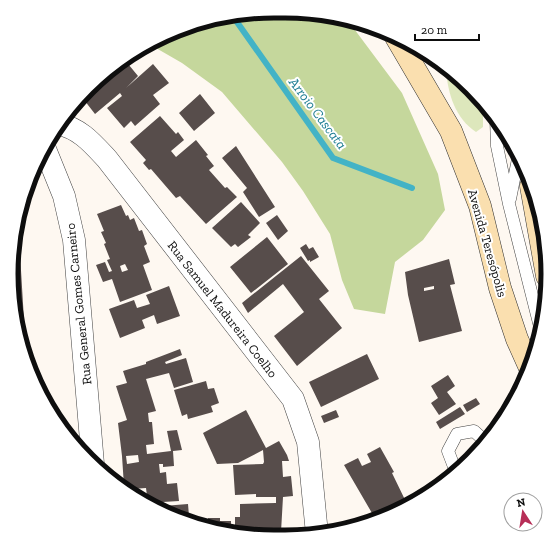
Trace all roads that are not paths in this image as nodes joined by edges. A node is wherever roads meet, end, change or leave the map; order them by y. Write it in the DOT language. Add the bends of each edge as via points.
graph roads {
  1 [pos="401,46"];
  2 [pos="66,125"];
  3 [pos="496,130"];
  4 [pos="47,155"];
  5 [pos="517,165"];
  6 [pos="509,204"];
  7 [pos="537,316"];
  8 [pos="526,359"];
  9 [pos="481,438"];
  10 [pos="92,454"];
  11 [pos="454,466"];
  12 [pos="316,528"];
  1 -- 8 [label="main road, Avenida Teresópolis" via="450,131 480,206 500,288"];
  2 -- 12 [label="street, Rua Samuel Madureira Coelho" via="86,137 107,159 293,399 308,442"];
  3 -- 6 [label="lane" via="497,146"];
  4 -- 10 [label="street, Rua General Gomes Carneiro" via="64,196 74,240"];
  5 -- 6 [label="lane"];
  6 -- 7 [label="lane"];
  9 -- 11 [label="lane" via="474,431 457,434 448,451"];
}
